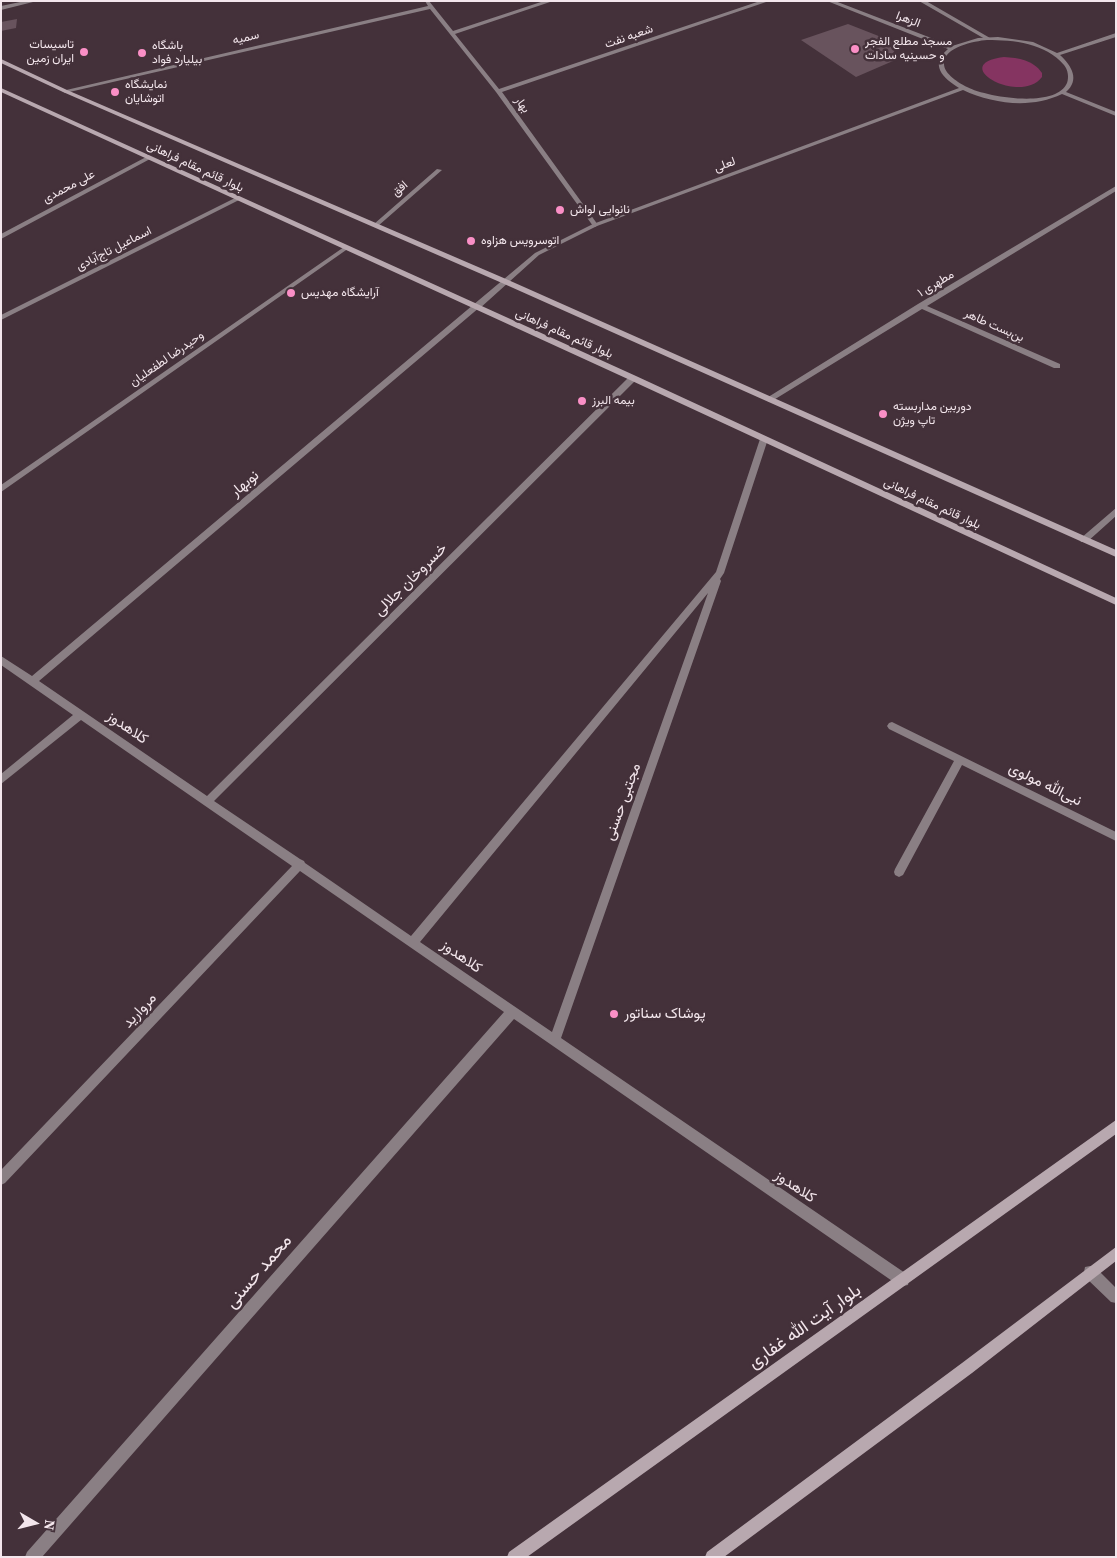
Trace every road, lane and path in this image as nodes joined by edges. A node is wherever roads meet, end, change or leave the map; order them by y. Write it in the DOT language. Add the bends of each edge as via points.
graph roads {
  1 [pos="34,1"];
  2 [pos="427,1"];
  3 [pos="550,1"];
  4 [pos="766,1"];
  5 [pos="830,1"];
  6 [pos="922,1"];
  7 [pos="1,8"];
  8 [pos="431,8"];
  9 [pos="453,34"];
  10 [pos="1116,35"];
  11 [pos="987,38"];
  12 [pos="950,48"];
  13 [pos="1056,55"];
  14 [pos="1,61"];
  15 [pos="964,88"];
  16 [pos="1,90"];
  17 [pos="66,91"];
  18 [pos="498,91"];
  19 [pos="1061,92"];
  20 [pos="1116,114"];
  21 [pos="148,158"];
  22 [pos="439,170"];
  23 [pos="1116,188"];
  24 [pos="237,199"];
  25 [pos="376,225"];
  26 [pos="595,225"];
  27 [pos="1,237"];
  28 [pos="346,248"];
  29 [pos="504,281"];
  30 [pos="921,306"];
  31 [pos="476,307"];
  32 [pos="1,318"];
  33 [pos="1057,366"];
  34 [pos="633,378"];
  35 [pos="768,399"];
  36 [pos="764,439"];
  37 [pos="1,488"];
  38 [pos="1116,511"];
  39 [pos="1084,540"];
  40 [pos="1116,554"];
  41 [pos="720,573"];
  42 [pos="1116,602"];
  43 [pos="1,660"];
  44 [pos="33,681"];
  45 [pos="81,714"];
  46 [pos="892,726"];
  47 [pos="960,760"];
  48 [pos="1,780"];
  49 [pos="208,802"];
  50 [pos="1116,837"];
  51 [pos="300,864"];
  52 [pos="899,872"];
  53 [pos="413,942"];
  54 [pos="513,1011"];
  55 [pos="555,1040"];
  56 [pos="1116,1126"];
  57 [pos="1,1179"];
  58 [pos="1116,1253"];
  59 [pos="1090,1272"];
  60 [pos="903,1280"];
  61 [pos="1116,1298"];
  62 [pos="32,1557"];
  63 [pos="514,1557"];
  64 [pos="712,1557"];
  1 -- 7 [label="street"];
  2 -- 8 [label="street, بهار"];
  3 -- 9 [label="street"];
  4 -- 18 [label="street, شعبه نفت"];
  5 -- 12 [label="street, الزهرا"];
  6 -- 11 [label="street"];
  8 -- 9 [label="street, بهار"];
  8 -- 17 [label="street, سمیه"];
  9 -- 18 [label="street, بهار"];
  10 -- 13 [label="street"];
  11 -- 12 [label="street" via="966,41"];
  11 -- 13 [label="street" via="1025,42"];
  12 -- 15 [label="street" via="942,58 944,70"];
  13 -- 19 [label="street" via="1070,70 1068,86"];
  14 -- 17 [label="main road, بلوار قائم مقام فراهانی"];
  15 -- 19 [label="street" via="997,99 1016,101 1034,100"];
  15 -- 26 [label="street, لعلی"];
  16 -- 21 [label="main road, بلوار قائم مقام فراهانی"];
  17 -- 25 [label="main road, بلوار قائم مقام فراهانی"];
  18 -- 26 [label="street, بهار"];
  19 -- 20 [label="street"];
  21 -- 24 [label="main road, بلوار قائم مقام فراهانی"];
  21 -- 27 [label="street, علی محمدی"];
  22 -- 25 [label="street, افق"];
  23 -- 30 [label="street, مطهری ۱"];
  24 -- 28 [label="main road, بلوار قائم مقام فراهانی"];
  24 -- 32 [label="street, اسماعیل تاج‌آبادی"];
  25 -- 29 [label="main road, بلوار قائم مقام فراهانی"];
  26 -- 29 [label="street, لعلی" via="537,254"];
  28 -- 31 [label="main road, بلوار قائم مقام فراهانی"];
  28 -- 37 [label="street, وحیدرضا لطفعلیان"];
  29 -- 31 [label="street, نوبهار"];
  29 -- 35 [label="main road, بلوار قائم مقام فراهانی"];
  30 -- 33 [label="street, بن‌بست طاهر"];
  30 -- 35 [label="street, مطهری ۱"];
  31 -- 34 [label="main road, بلوار قائم مقام فراهانی"];
  31 -- 44 [label="street, نوبهار"];
  34 -- 36 [label="main road, بلوار قائم مقام فراهانی"];
  34 -- 49 [label="street, خسروخان جلالی"];
  35 -- 39 [label="main road, بلوار قائم مقام فراهانی"];
  36 -- 41 [label="street, مجتبی حسنی"];
  36 -- 42 [label="main road, بلوار قائم مقام فراهانی"];
  38 -- 39 [label="street"];
  39 -- 40 [label="main road, بلوار قائم مقام فراهانی"];
  41 -- 53 [label="street, مجتبی حسنی"];
  41 -- 55 [label="street, مجتبی حسنی"];
  43 -- 44 [label="street, کلاهدوز"];
  44 -- 45 [label="street, کلاهدوز"];
  45 -- 48 [label="street"];
  45 -- 49 [label="street, کلاهدوز"];
  46 -- 47 [label="street, نبی‌الله مولوی"];
  47 -- 50 [label="street, نبی‌الله مولوی"];
  47 -- 52 [label="street"];
  49 -- 51 [label="street, کلاهدوز"];
  51 -- 53 [label="street, کلاهدوز"];
  51 -- 57 [label="street, مروارید"];
  53 -- 54 [label="street, کلاهدوز"];
  54 -- 55 [label="street, کلاهدوز"];
  54 -- 62 [label="street, محمد حسنی"];
  55 -- 60 [label="street, کلاهدوز"];
  56 -- 60 [label="main road, بلوار آیت الله غفاری"];
  58 -- 59 [label="main road"];
  59 -- 61 [label="street"];
  59 -- 64 [label="main road" via="967,1368"];
  60 -- 63 [label="main road, بلوار آیت الله غفاری"];
}
